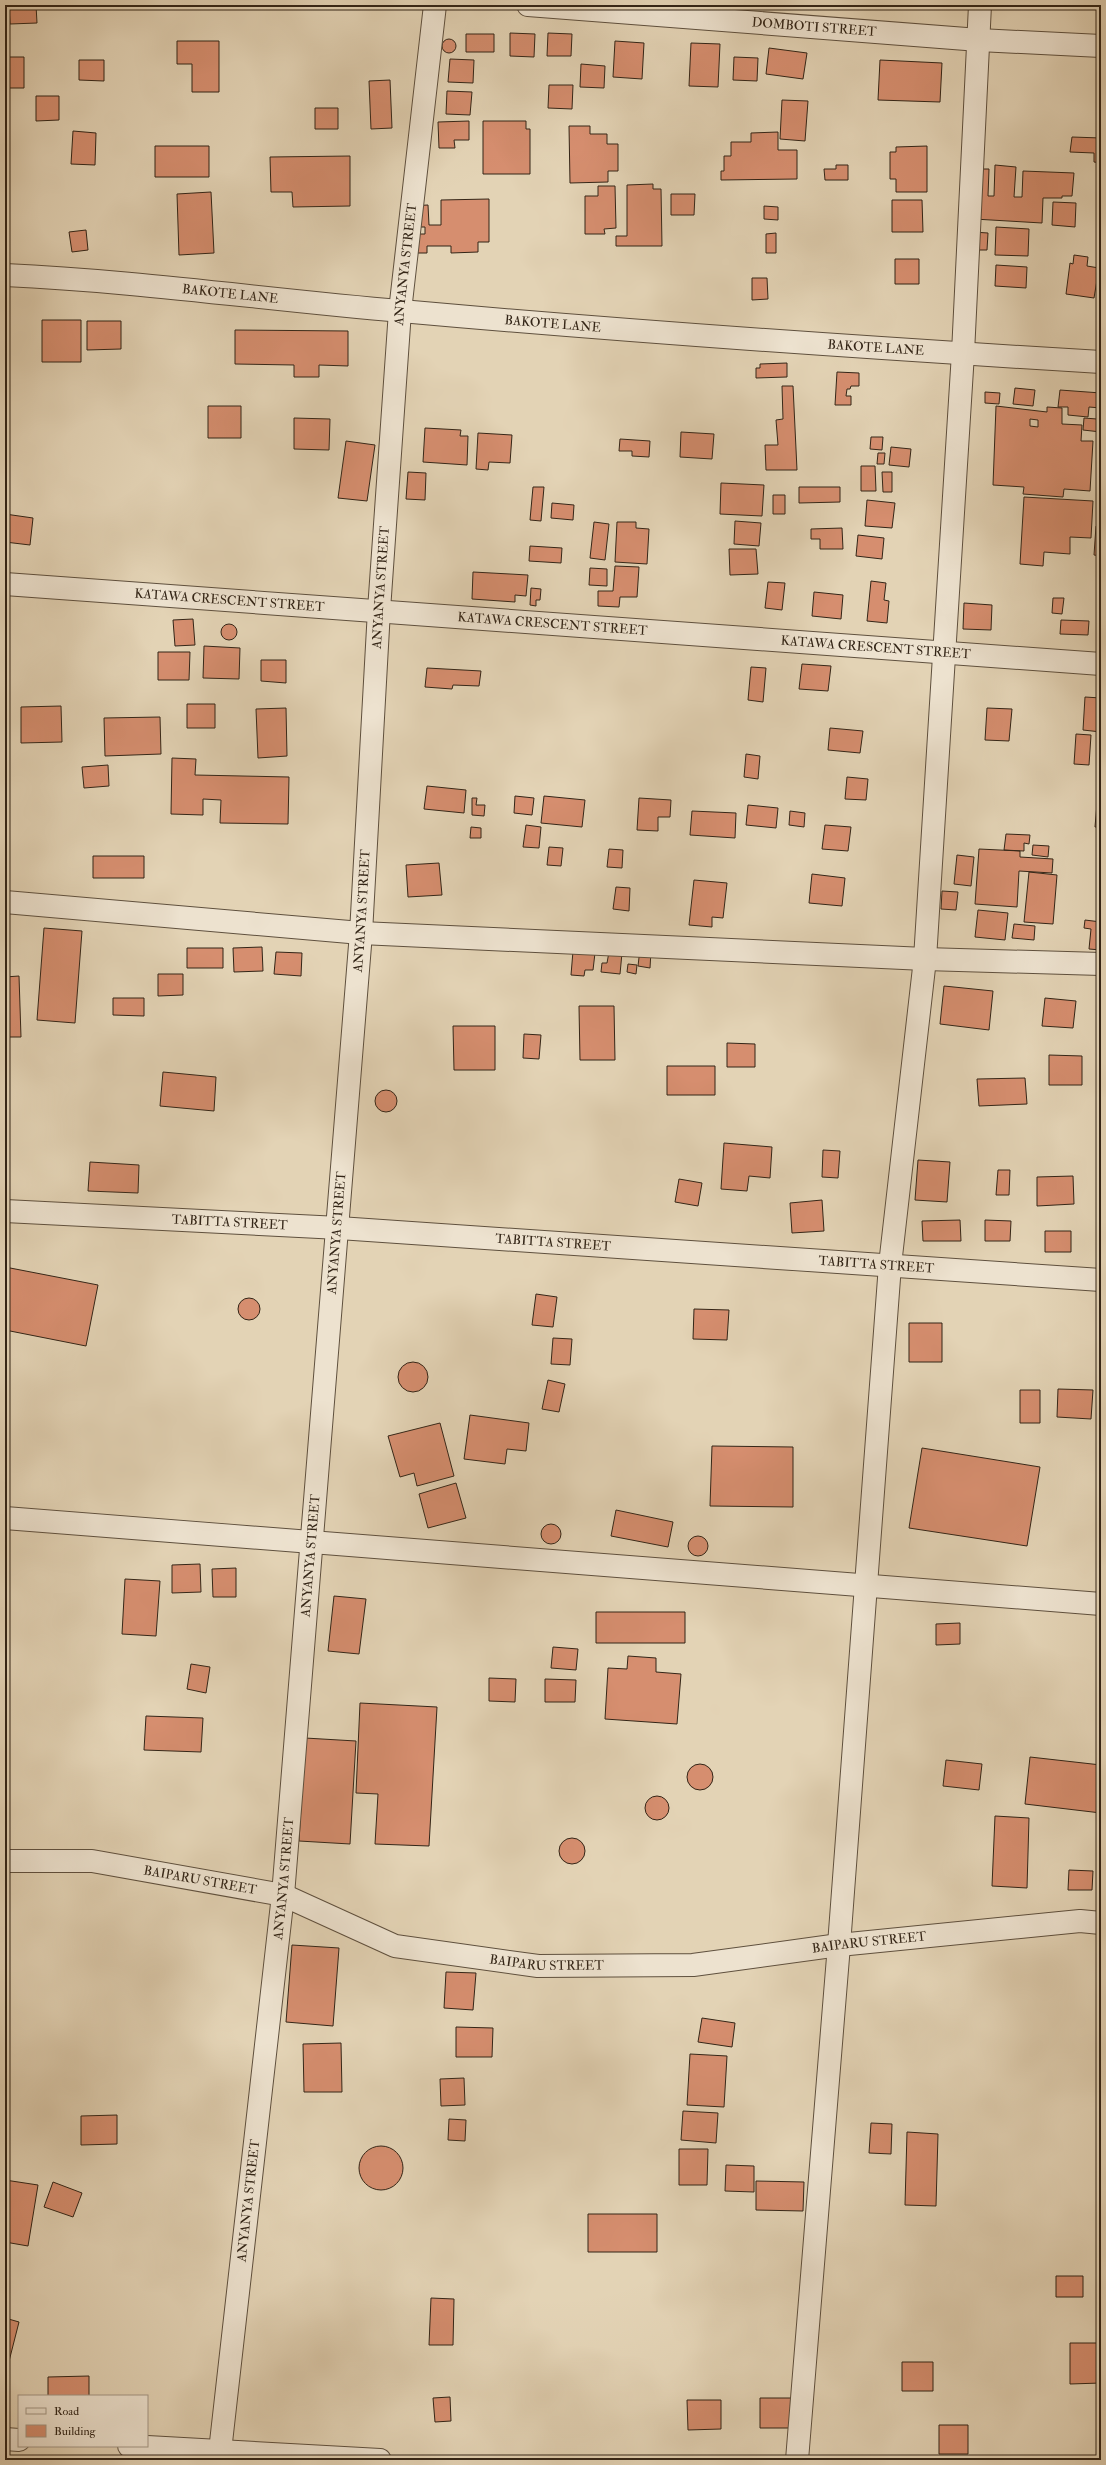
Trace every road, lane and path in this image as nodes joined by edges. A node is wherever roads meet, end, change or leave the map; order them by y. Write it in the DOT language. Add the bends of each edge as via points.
graph roads {
  1 [pos="435,5"];
  2 [pos="528,5"];
  3 [pos="980,5"];
  4 [pos="979,40"];
  5 [pos="1101,46"];
  6 [pos="5,275"];
  7 [pos="400,311"];
  8 [pos="963,353"];
  9 [pos="1101,362"];
  10 [pos="5,584"];
  11 [pos="379,610"];
  12 [pos="946,651"];
  13 [pos="1101,664"];
  14 [pos="5,902"];
  15 [pos="361,933"];
  16 [pos="925,959"];
  17 [pos="1101,964"];
  18 [pos="5,1211"];
  19 [pos="339,1228"];
  20 [pos="890,1265"];
  21 [pos="1101,1280"];
  22 [pos="5,1518"];
  23 [pos="312,1541"];
  24 [pos="867,1584"];
  25 [pos="1101,1604"];
  26 [pos="5,1861"];
  27 [pos="283,1895"];
  28 [pos="1101,1923"];
  29 [pos="839,1945"];
  30 [pos="5,2439"];
  31 [pos="18,2440"];
  32 [pos="138,2447"];
  33 [pos="219,2456"];
  34 [pos="380,2460"];
  35 [pos="797,2460"];
  1 -- 7 [label="street, ANYANYA STREET"];
  2 -- 4 [label="street, DOMBOTI STREET"];
  3 -- 4 [label="street"];
  4 -- 5 [label="street, DOMBOTI STREET"];
  4 -- 8 [label="street"];
  6 -- 7 [label="street, BAKOTE LANE" via="86,279"];
  7 -- 8 [label="street, BAKOTE LANE"];
  7 -- 11 [label="street, ANYANYA STREET"];
  8 -- 9 [label="street, BAKOTE LANE"];
  8 -- 12 [label="street"];
  10 -- 11 [label="street, KATAWA CRESCENT STREET"];
  11 -- 12 [label="street, KATAWA CRESCENT STREET"];
  11 -- 15 [label="street, ANYANYA STREET"];
  12 -- 13 [label="street, KATAWA CRESCENT STREET"];
  12 -- 16 [label="street"];
  14 -- 15 [label="street"];
  15 -- 16 [label="street"];
  15 -- 19 [label="street, ANYANYA STREET" via="337,1225"];
  16 -- 17 [label="street"];
  16 -- 20 [label="street"];
  18 -- 19 [label="street, TABITTA STREET"];
  19 -- 20 [label="street, TABITTA STREET"];
  19 -- 23 [label="street, ANYANYA STREET"];
  20 -- 21 [label="street, TABITTA STREET"];
  20 -- 24 [label="street"];
  22 -- 23 [label="street"];
  23 -- 24 [label="street"];
  23 -- 27 [label="street, ANYANYA STREET"];
  24 -- 25 [label="street"];
  24 -- 29 [label="street"];
  26 -- 27 [label="street, BAIPARU STREET" via="92,1861"];
  27 -- 29 [label="street, BAIPARU STREET" via="395,1946 538,1966 693,1965"];
  27 -- 33 [label="street, ANYANYA STREET"];
  28 -- 29 [label="street, BAIPARU STREET" via="1080,1921"];
  29 -- 35 [label="street"];
  30 -- 31 [label="street"];
  32 -- 33 [label="street"];
  33 -- 34 [label="street"];
}
